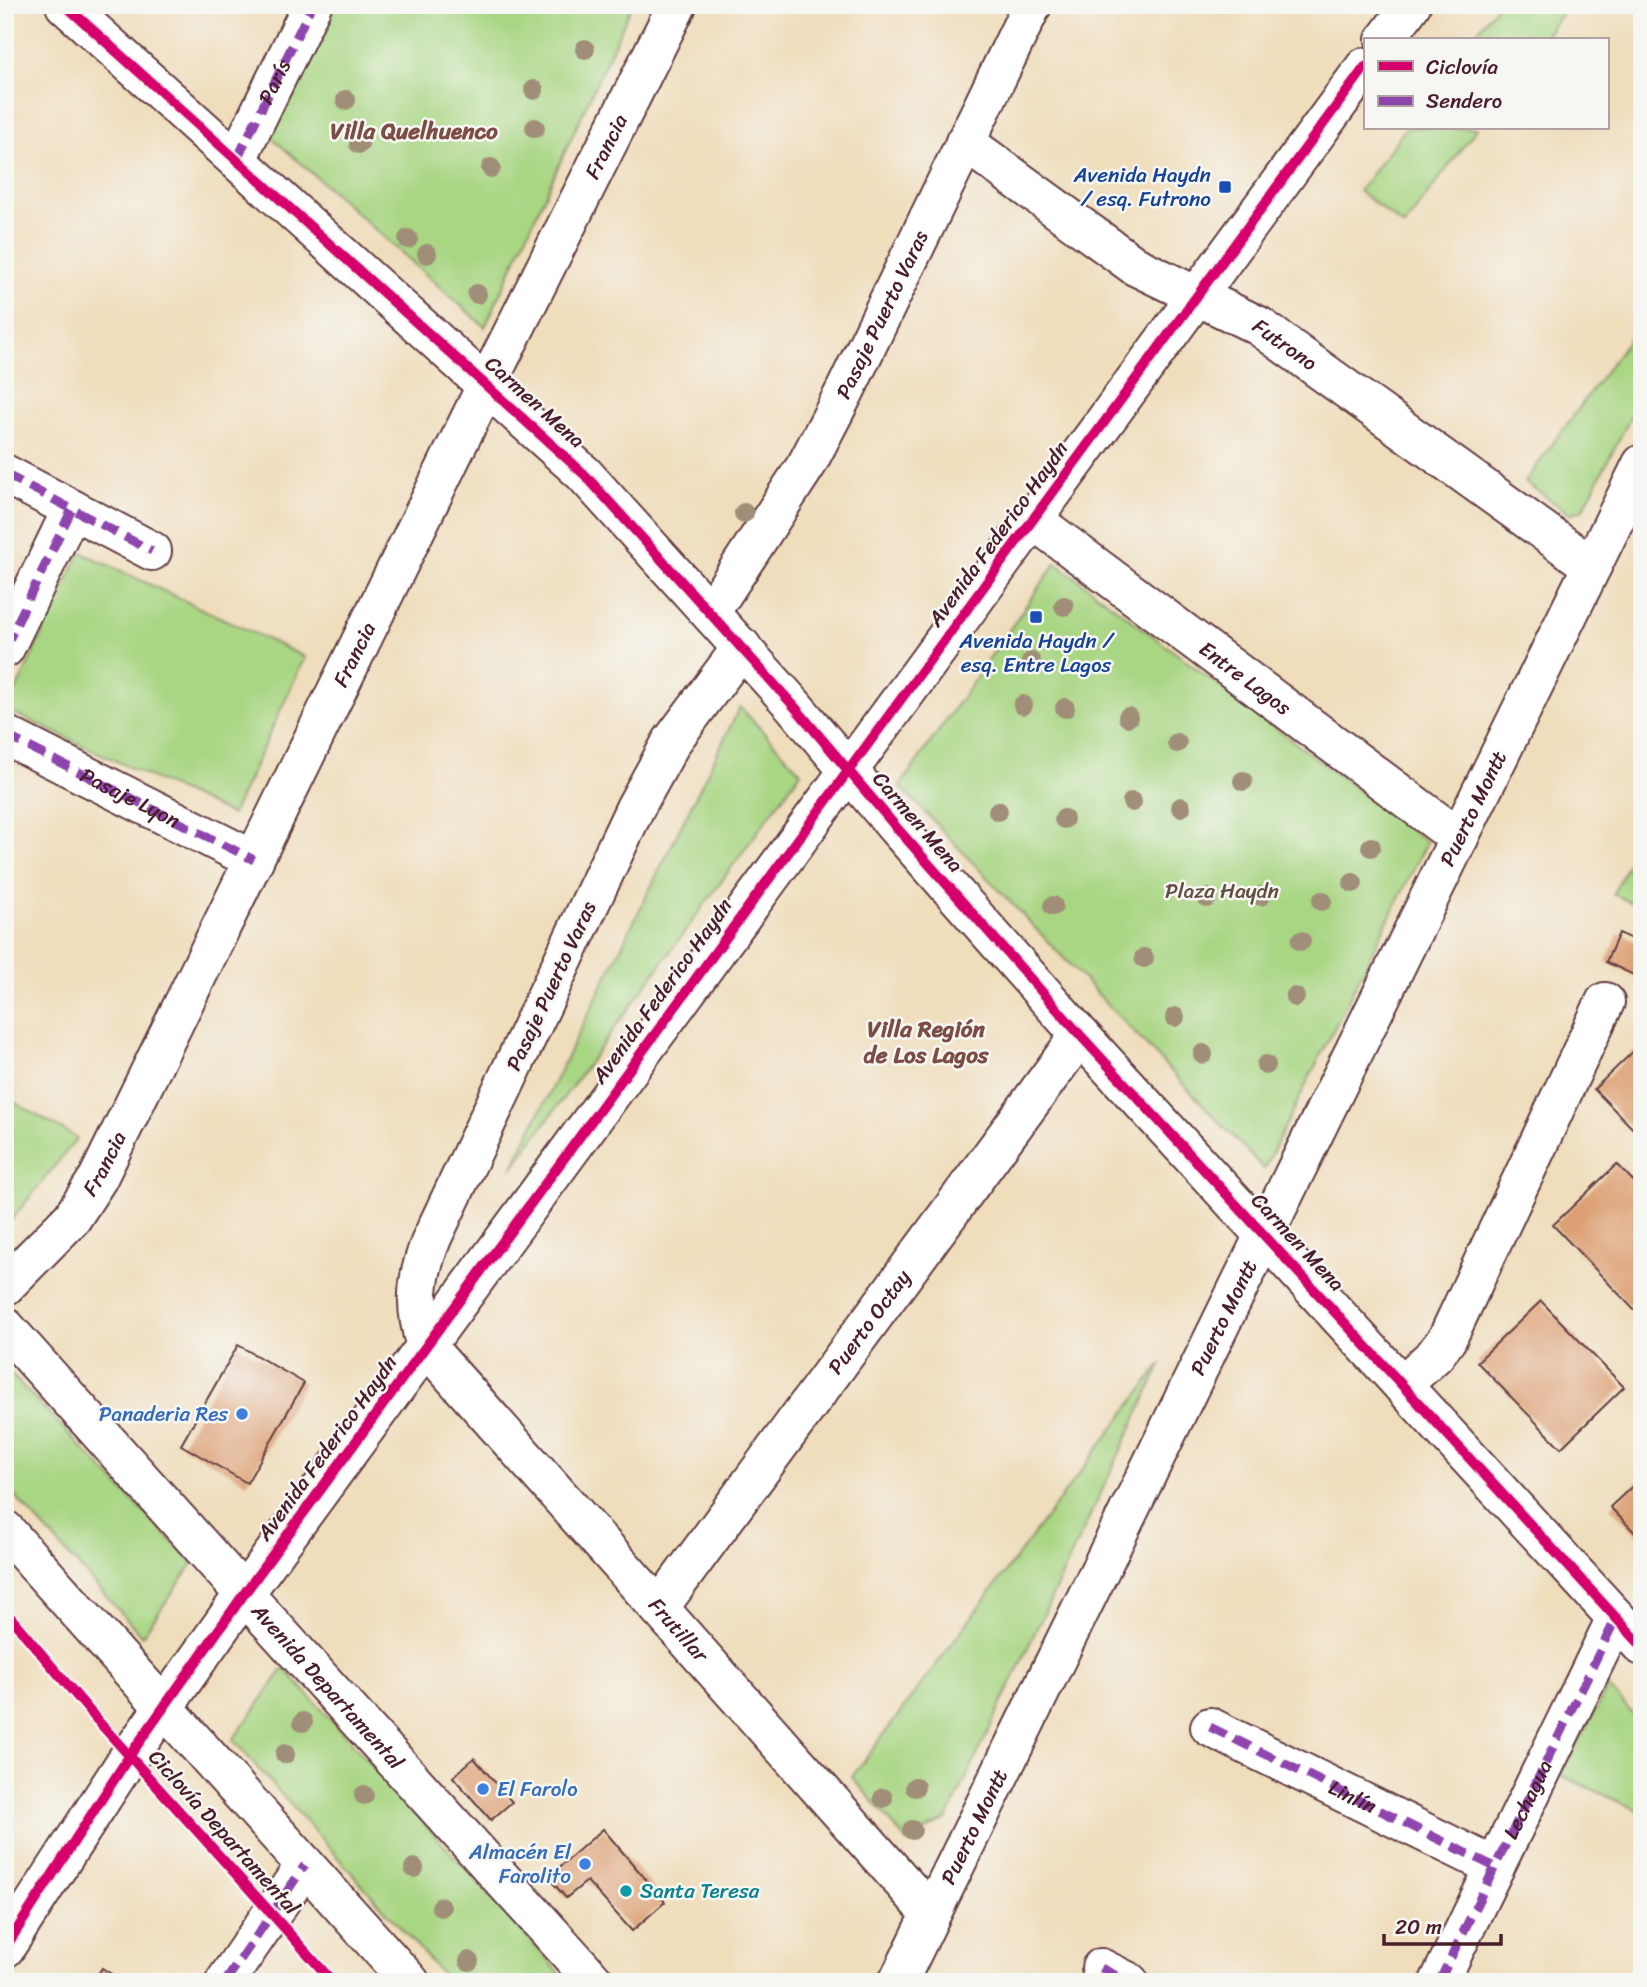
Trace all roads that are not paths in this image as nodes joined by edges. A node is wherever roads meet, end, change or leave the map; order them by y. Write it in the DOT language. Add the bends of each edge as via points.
graph roads {
  1 [pos="65,5"];
  2 [pos="312,5"];
  3 [pos="677,5"];
  4 [pos="1032,5"];
  5 [pos="1411,5"];
  6 [pos="1386,38"];
  7 [pos="1364,68"];
  8 [pos="965,142"];
  9 [pos="237,159"];
  10 [pos="1197,296"];
  11 [pos="487,384"];
  12 [pos="1642,464"];
  13 [pos="5,474"];
  14 [pos="72,509"];
  15 [pos="1032,519"];
  16 [pos="152,551"];
  17 [pos="1592,566"];
  18 [pos="710,613"];
  19 [pos="741,647"];
  20 [pos="5,648"];
  21 [pos="5,736"];
  22 [pos="848,769"];
  23 [pos="1459,838"];
  24 [pos="254,860"];
  25 [pos="1605,1002"];
  26 [pos="1080,1035"];
  27 [pos="1265,1235"];
  28 [pos="5,1286"];
  29 [pos="5,1327"];
  30 [pos="426,1346"];
  31 [pos="1402,1385"];
  32 [pos="5,1530"];
  33 [pos="244,1594"];
  34 [pos="659,1608"];
  35 [pos="1616,1618"];
  36 [pos="1642,1646"];
  37 [pos="164,1707"];
  38 [pos="1210,1727"];
  39 [pos="305,1865"];
  40 [pos="1495,1867"];
  41 [pos="931,1914"];
  42 [pos="8,1938"];
  43 [pos="225,1982"];
  44 [pos="410,1982"];
  45 [pos="595,1982"];
  46 [pos="898,1982"];
  47 [pos="1439,1982"];
  1 -- 9 [label="street, Carmen Mena"];
  2 -- 9 [label="street, París"];
  3 -- 11 [label="street, Francia"];
  4 -- 8 [label="street, Pasaje Puerto Varas"];
  5 -- 6 [label="street"];
  7 -- 10 [label="street, Avenida Federico Haydn"];
  8 -- 10 [label="street, Futrono" via="1135,266"];
  8 -- 18 [label="street, Pasaje Puerto Varas" via="807,464"];
  9 -- 11 [label="street, Carmen Mena"];
  10 -- 15 [label="street, Avenida Federico Haydn"];
  10 -- 17 [label="street, Futrono" via="1259,326"];
  11 -- 18 [label="street, Carmen Mena" via="584,474"];
  11 -- 24 [label="street, Francia"];
  12 -- 17 [label="street, Puerto Montt"];
  13 -- 14 [label="street"];
  14 -- 16 [label="street"];
  14 -- 20 [label="street"];
  15 -- 22 [label="street, Avenida Federico Haydn"];
  15 -- 23 [label="street, Entre Lagos"];
  17 -- 23 [label="street, Puerto Montt"];
  18 -- 19 [label="street, Carmen Mena"];
  19 -- 22 [label="street, Carmen Mena"];
  19 -- 30 [label="street, Pasaje Puerto Varas" via="672,741 646,786 432,1238 417,1301"];
  21 -- 24 [label="street, Pasaje Lyon"];
  22 -- 26 [label="street, Carmen Mena"];
  22 -- 30 [label="street, Avenida Federico Haydn"];
  23 -- 27 [label="street, Puerto Montt"];
  24 -- 28 [label="street, Francia" via="98,1178 72,1218"];
  25 -- 31 [label="street" via="1447,1339"];
  26 -- 27 [label="street, Carmen Mena"];
  26 -- 34 [label="street, Puerto Octay"];
  27 -- 31 [label="street, Carmen Mena"];
  27 -- 41 [label="street, Puerto Montt"];
  29 -- 33 [label="street, Avenida Departamental"];
  30 -- 33 [label="street, Avenida Federico Haydn"];
  30 -- 34 [label="street, Frutillar"];
  31 -- 35 [label="street, Carmen Mena"];
  32 -- 37 [label="street"];
  33 -- 37 [label="street, Avenida Federico Haydn"];
  33 -- 45 [label="street, Avenida Departamental"];
  34 -- 41 [label="street, Frutillar"];
  35 -- 36 [label="street, Carmen Mena"];
  35 -- 40 [label="street, Lechagua"];
  37 -- 39 [label="street"];
  37 -- 42 [label="street, Avenida Federico Haydn"];
  38 -- 40 [label="street, Linlín"];
  39 -- 43 [label="street"];
  39 -- 44 [label="street"];
  40 -- 47 [label="street, Lechagua"];
  41 -- 46 [label="street, Puerto Montt"];
}
